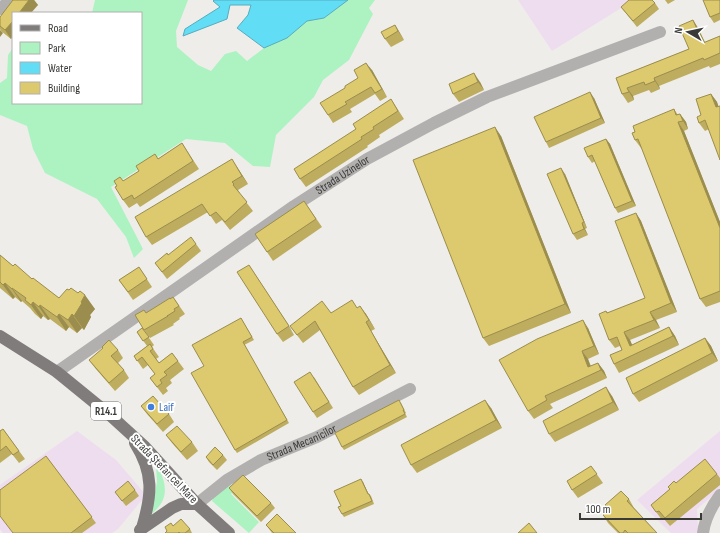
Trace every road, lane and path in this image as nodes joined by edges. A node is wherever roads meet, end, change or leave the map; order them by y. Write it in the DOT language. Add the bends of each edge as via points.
graph roads {
  1 [pos="10,0"];
  2 [pos="0,9"];
  3 [pos="660,32"];
  4 [pos="0,336"];
  5 [pos="56,372"];
  6 [pos="410,389"];
  7 [pos="129,433"];
  8 [pos="720,495"];
  9 [pos="197,504"];
  10 [pos="139,531"];
  11 [pos="229,533"];
  12 [pos="703,533"];
  1 -- 2 [label="street"];
  3 -- 5 [label="street, Strada Uzinelor" via="487,97 367,159 294,206"];
  4 -- 5 [label="main road, Strada Ștefan cel Mare / R14.1"];
  5 -- 7 [label="main road, Strada Ștefan cel Mare / R14.1"];
  6 -- 9 [label="street, Strada Mecanicilor" via="317,437 261,460 227,480"];
  7 -- 9 [label="main road, Strada Ștefan cel Mare / R14.1" via="160,461"];
  7 -- 10 [label="main road, R14.1" via="144,459 150,479 150,498"];
  8 -- 12 [label="street" via="710,509"];
  9 -- 10 [label="main road, R14.1" via="181,504 172,508"];
  9 -- 11 [label="main road, Strada Ștefan cel Mare"];
}
